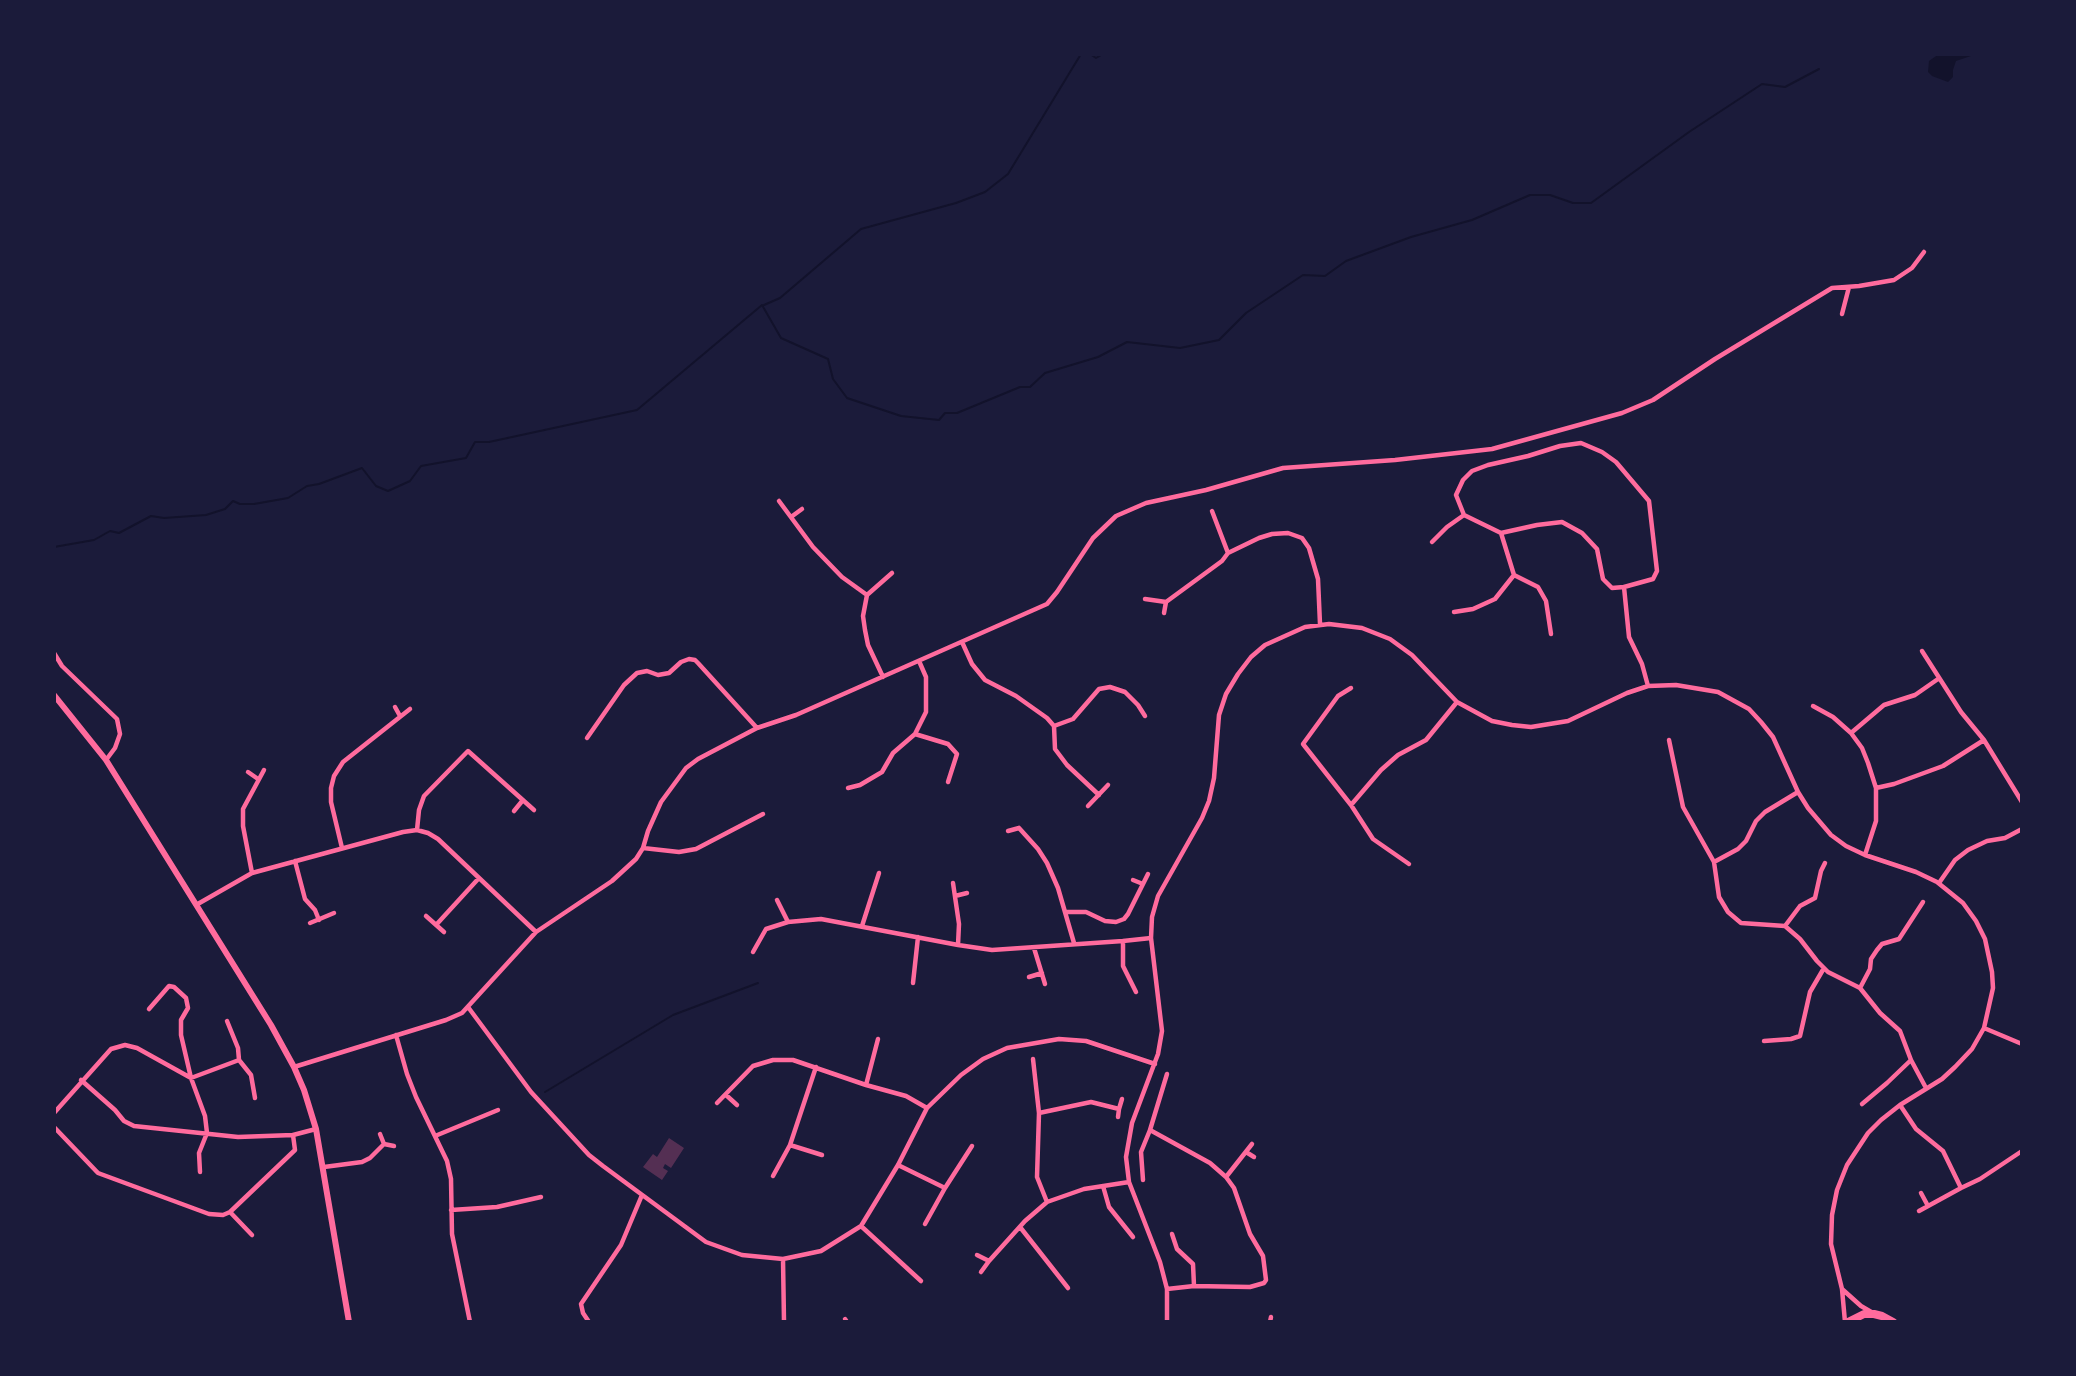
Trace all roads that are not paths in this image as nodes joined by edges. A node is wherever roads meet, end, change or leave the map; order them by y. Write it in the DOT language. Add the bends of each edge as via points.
graph roads {
  1 [pos="1924,252"];
  2 [pos="1850,287"];
  3 [pos="1842,314"];
  4 [pos="779,501"];
  5 [pos="802,509"];
  6 [pos="1212,511"];
  7 [pos="1464,515"];
  8 [pos="791,518"];
  9 [pos="1502,533"];
  10 [pos="1432,542"];
  11 [pos="1228,553"];
  12 [pos="892,573"];
  13 [pos="1514,575"];
  14 [pos="1624,587"];
  15 [pos="867,596"];
  16 [pos="1145,599"];
  17 [pos="1166,602"];
  18 [pos="1454,612"];
  19 [pos="1164,613"];
  20 [pos="1320,624"];
  21 [pos="1551,634"];
  22 [pos="962,642"];
  23 [pos="1922,651"];
  24 [pos="54,653"];
  25 [pos="919,661"];
  26 [pos="883,677"];
  27 [pos="1938,679"];
  28 [pos="1648,686"];
  29 [pos="1351,688"];
  30 [pos="54,695"];
  31 [pos="1457,702"];
  32 [pos="1813,706"];
  33 [pos="394,707"];
  34 [pos="410,709"];
  35 [pos="400,716"];
  36 [pos="1144,716"];
  37 [pos="1054,726"];
  38 [pos="757,728"];
  39 [pos="1851,733"];
  40 [pos="915,734"];
  41 [pos="587,738"];
  42 [pos="1669,740"];
  43 [pos="1984,740"];
  44 [pos="106,760"];
  45 [pos="264,770"];
  46 [pos="248,772"];
  47 [pos="258,779"];
  48 [pos="948,782"];
  49 [pos="1108,785"];
  50 [pos="848,788"];
  51 [pos="1876,788"];
  52 [pos="1798,792"];
  53 [pos="1099,795"];
  54 [pos="523,800"];
  55 [pos="2022,802"];
  56 [pos="1351,805"];
  57 [pos="1088,806"];
  58 [pos="534,810"];
  59 [pos="514,812"];
  60 [pos="763,814"];
  61 [pos="1020,820"];
  62 [pos="1019,828"];
  63 [pos="2022,829"];
  64 [pos="417,830"];
  65 [pos="1008,831"];
  66 [pos="342,848"];
  67 [pos="643,848"];
  68 [pos="1865,855"];
  69 [pos="294,861"];
  70 [pos="1714,862"];
  71 [pos="1826,863"];
  72 [pos="1409,864"];
  73 [pos="252,873"];
  74 [pos="879,873"];
  75 [pos="1148,874"];
  76 [pos="479,878"];
  77 [pos="1133,880"];
  78 [pos="953,883"];
  79 [pos="1939,883"];
  80 [pos="1143,884"];
  81 [pos="967,893"];
  82 [pos="956,896"];
  83 [pos="777,900"];
  84 [pos="1923,902"];
  85 [pos="196,905"];
  86 [pos="1065,912"];
  87 [pos="334,913"];
  88 [pos="426,916"];
  89 [pos="319,920"];
  90 [pos="788,922"];
  91 [pos="310,923"];
  92 [pos="436,925"];
  93 [pos="862,926"];
  94 [pos="1785,926"];
  95 [pos="444,932"];
  96 [pos="536,932"];
  97 [pos="918,937"];
  98 [pos="1151,938"];
  99 [pos="1123,941"];
  100 [pos="1074,944"];
  101 [pos="958,945"];
  102 [pos="1034,948"];
  103 [pos="753,952"];
  104 [pos="1824,968"];
  105 [pos="1042,973"];
  106 [pos="1029,977"];
  107 [pos="913,983"];
  108 [pos="1045,984"];
  109 [pos="1860,988"];
  110 [pos="1136,992"];
  111 [pos="468,1007"];
  112 [pos="149,1010"];
  113 [pos="227,1021"];
  114 [pos="1984,1029"];
  115 [pos="396,1035"];
  116 [pos="878,1039"];
  117 [pos="1764,1041"];
  118 [pos="2022,1044"];
  119 [pos="1032,1059"];
  120 [pos="239,1060"];
  121 [pos="1911,1060"];
  122 [pos="1155,1064"];
  123 [pos="294,1067"];
  124 [pos="816,1067"];
  125 [pos="1167,1074"];
  126 [pos="191,1078"];
  127 [pos="81,1080"];
  128 [pos="866,1085"];
  129 [pos="1926,1088"];
  130 [pos="726,1095"];
  131 [pos="255,1098"];
  132 [pos="1122,1099"];
  133 [pos="717,1103"];
  134 [pos="1862,1104"];
  135 [pos="737,1105"];
  136 [pos="1900,1105"];
  137 [pos="927,1108"];
  138 [pos="1119,1109"];
  139 [pos="498,1110"];
  140 [pos="54,1113"];
  141 [pos="1039,1113"];
  142 [pos="1118,1118"];
  143 [pos="54,1127"];
  144 [pos="316,1129"];
  145 [pos="1150,1130"];
  146 [pos="207,1133"];
  147 [pos="380,1134"];
  148 [pos="293,1135"];
  149 [pos="435,1136"];
  150 [pos="384,1144"];
  151 [pos="1252,1144"];
  152 [pos="790,1145"];
  153 [pos="394,1146"];
  154 [pos="972,1146"];
  155 [pos="2022,1151"];
  156 [pos="1246,1152"];
  157 [pos="822,1155"];
  158 [pos="1254,1157"];
  159 [pos="898,1166"];
  160 [pos="324,1167"];
  161 [pos="200,1172"];
  162 [pos="773,1176"];
  163 [pos="1226,1177"];
  164 [pos="1143,1180"];
  165 [pos="1129,1182"];
  166 [pos="1103,1186"];
  167 [pos="945,1188"];
  168 [pos="1961,1188"];
  169 [pos="1921,1193"];
  170 [pos="642,1195"];
  171 [pos="541,1197"];
  172 [pos="1047,1202"];
  173 [pos="1928,1206"];
  174 [pos="451,1210"];
  175 [pos="1919,1211"];
  176 [pos="230,1212"];
  177 [pos="929,1218"];
  178 [pos="925,1224"];
  179 [pos="935,1224"];
  180 [pos="861,1226"];
  181 [pos="1020,1227"];
  182 [pos="1172,1234"];
  183 [pos="252,1235"];
  184 [pos="1133,1237"];
  185 [pos="977,1255"];
  186 [pos="783,1259"];
  187 [pos="988,1261"];
  188 [pos="981,1272"];
  189 [pos="921,1281"];
  190 [pos="1194,1286"];
  191 [pos="1068,1288"];
  192 [pos="1167,1289"];
  193 [pos="1842,1290"];
  194 [pos="1874,1314"];
  195 [pos="349,1322"];
  196 [pos="470,1322"];
  197 [pos="589,1322"];
  198 [pos="784,1322"];
  199 [pos="1167,1322"];
  200 [pos="1847,1322"];
  201 [pos="1893,1322"];
  1 -- 2 [label="street" via="1912,268 1894,280"];
  2 -- 3 [label="street"];
  2 -- 22 [label="street" via="1832,288 1653,399 1622,413 1492,449 1283,468 1146,503 1116,516 1093,538 1047,604"];
  4 -- 8 [label="street"];
  5 -- 8 [label="street"];
  6 -- 11 [label="street"];
  7 -- 9 [label="street"];
  7 -- 10 [label="street"];
  7 -- 14 [label="street" via="1456,495 1462,480 1472,471 1581,443 1616,462 1649,501 1657,571 1653,579"];
  8 -- 15 [label="street" via="842,577"];
  9 -- 13 [label="street"];
  9 -- 14 [label="street" via="1562,522 1582,533 1598,549 1604,579 1612,588"];
  11 -- 17 [label="street"];
  11 -- 20 [label="street" via="1272,534 1288,532 1302,538 1318,579"];
  12 -- 15 [label="street"];
  13 -- 18 [label="street" via="1495,599"];
  13 -- 21 [label="street" via="1538,587 1546,601"];
  14 -- 28 [label="street" via="1629,637"];
  15 -- 26 [label="street" via="865,630"];
  16 -- 17 [label="street"];
  17 -- 19 [label="street"];
  20 -- 31 [label="street" via="1362,628 1390,639 1412,655"];
  20 -- 98 [label="street" via="1265,645 1251,657 1226,694 1219,716 1209,801 1158,896"];
  22 -- 25 [label="street"];
  22 -- 37 [label="street" via="985,680 1016,696"];
  23 -- 27 [label="street"];
  24 -- 44 [label="street" via="62,666 117,719 120,734"];
  25 -- 26 [label="street"];
  25 -- 40 [label="street" via="926,677 926,712"];
  26 -- 38 [label="street" via="796,716"];
  27 -- 39 [label="street" via="1915,695 1884,705"];
  27 -- 43 [label="street"];
  28 -- 31 [label="street" via="1568,721 1531,727 1492,721"];
  28 -- 52 [label="street" via="1705,688 1749,709 1773,737"];
  29 -- 56 [label="street" via="1338,696 1303,744"];
  30 -- 44 [label="street"];
  31 -- 56 [label="street" via="1426,740 1389,762"];
  32 -- 39 [label="street"];
  33 -- 35 [label="street"];
  34 -- 35 [label="street"];
  35 -- 66 [label="street" via="343,762 334,776 331,802"];
  36 -- 37 [label="street" via="1125,692 1110,687 1100,689 1073,719"];
  37 -- 53 [label="street" via="1055,749"];
  38 -- 41 [label="street" via="698,663 688,659 669,673 637,673"];
  38 -- 67 [label="street" via="686,768 661,802"];
  39 -- 51 [label="street" via="1862,748"];
  40 -- 48 [label="street" via="948,744 957,754"];
  40 -- 50 [label="street" via="893,753 882,772"];
  42 -- 70 [label="street" via="1683,807"];
  43 -- 51 [label="street" via="1943,766"];
  43 -- 55 [label="street"];
  44 -- 85 [label="street"];
  45 -- 47 [label="street"];
  46 -- 47 [label="street"];
  47 -- 73 [label="street" via="243,809"];
  49 -- 53 [label="street"];
  51 -- 68 [label="street" via="1876,821"];
  52 -- 68 [label="street" via="1820,825 1846,846"];
  52 -- 70 [label="street" via="1765,812 1738,849"];
  53 -- 57 [label="street"];
  54 -- 58 [label="street"];
  54 -- 59 [label="street"];
  54 -- 64 [label="street" via="468,751 424,796"];
  56 -- 72 [label="street" via="1372,838"];
  60 -- 67 [label="street" via="696,849 679,852"];
  61 -- 62 [label="street"];
  62 -- 65 [label="street"];
  62 -- 86 [label="street" via="1047,863"];
  63 -- 79 [label="street" via="1968,850 1955,860"];
  64 -- 66 [label="street"];
  64 -- 76 [label="street" via="438,838"];
  66 -- 69 [label="street"];
  67 -- 96 [label="street" via="612,881"];
  68 -- 79 [label="street"];
  69 -- 73 [label="street"];
  69 -- 89 [label="street" via="305,899"];
  70 -- 94 [label="street" via="1719,897 1734,919 1741,923"];
  71 -- 94 [label="street" via="1815,898 1794,911"];
  73 -- 85 [label="street"];
  74 -- 93 [label="street"];
  75 -- 80 [label="street"];
  76 -- 92 [label="street"];
  76 -- 96 [label="street"];
  77 -- 80 [label="street"];
  78 -- 82 [label="street"];
  79 -- 114 [label="street" via="1963,903 1985,939 1993,988"];
  80 -- 86 [label="street" via="1124,919 1116,922 1086,912"];
  81 -- 82 [label="street"];
  82 -- 101 [label="street"];
  83 -- 90 [label="street"];
  84 -- 109 [label="street" via="1899,939 1876,950"];
  85 -- 123 [label="street"];
  86 -- 100 [label="street"];
  87 -- 89 [label="street"];
  88 -- 92 [label="street"];
  89 -- 91 [label="street"];
  90 -- 93 [label="street" via="821,919"];
  90 -- 103 [label="street" via="766,929"];
  92 -- 95 [label="street"];
  93 -- 97 [label="street"];
  94 -- 104 [label="street"];
  96 -- 111 [label="street"];
  97 -- 101 [label="street"];
  97 -- 107 [label="street"];
  98 -- 99 [label="street"];
  98 -- 122 [label="street" via="1162,1031"];
  99 -- 100 [label="street"];
  99 -- 110 [label="street" via="1123,966"];
  100 -- 102 [label="street"];
  101 -- 102 [label="street" via="992,950"];
  102 -- 105 [label="street"];
  104 -- 109 [label="street"];
  104 -- 117 [label="street" via="1810,992 1800,1036"];
  105 -- 106 [label="street"];
  105 -- 108 [label="street"];
  109 -- 121 [label="street" via="1900,1031"];
  111 -- 115 [label="street" via="446,1020"];
  111 -- 170 [label="street" via="531,1092 603,1166"];
  112 -- 126 [label="street" via="169,986 186,998 188,1008 181,1020 181,1035"];
  113 -- 120 [label="street"];
  114 -- 118 [label="street"];
  114 -- 129 [label="street" via="1965,1058"];
  115 -- 123 [label="street"];
  115 -- 149 [label="street" via="406,1074"];
  116 -- 128 [label="street"];
  119 -- 141 [label="street"];
  120 -- 126 [label="street"];
  120 -- 131 [label="street" via="251,1076"];
  121 -- 129 [label="street"];
  121 -- 134 [label="street"];
  122 -- 137 [label="street" via="1086,1041 1059,1039 1022,1044 983,1059"];
  122 -- 165 [label="street" via="1130,1135 1126,1156"];
  123 -- 144 [label="street"];
  124 -- 128 [label="street"];
  124 -- 130 [label="street" via="793,1060 753,1066"];
  124 -- 152 [label="street"];
  125 -- 145 [label="street"];
  126 -- 127 [label="street" via="138,1048 125,1045 111,1049"];
  126 -- 146 [label="street"];
  127 -- 140 [label="street"];
  127 -- 146 [label="street" via="134,1126"];
  128 -- 137 [label="street" via="906,1096"];
  129 -- 136 [label="street"];
  130 -- 133 [label="street"];
  130 -- 135 [label="street"];
  132 -- 138 [label="street"];
  136 -- 168 [label="street" via="1916,1129 1943,1151"];
  136 -- 193 [label="street" via="1862,1142 1837,1190 1831,1244"];
  137 -- 159 [label="street"];
  138 -- 141 [label="street" via="1091,1102"];
  138 -- 142 [label="street"];
  139 -- 149 [label="street"];
  141 -- 172 [label="street" via="1037,1177"];
  143 -- 176 [label="street" via="98,1173 209,1214"];
  144 -- 148 [label="street"];
  144 -- 160 [label="street"];
  145 -- 163 [label="street" via="1210,1163"];
  145 -- 164 [label="street" via="1141,1152"];
  146 -- 148 [label="street" via="238,1137"];
  146 -- 161 [label="street" via="199,1153"];
  147 -- 150 [label="street"];
  148 -- 176 [label="street" via="295,1150"];
  149 -- 174 [label="street" via="451,1179"];
  150 -- 153 [label="street"];
  150 -- 160 [label="street" via="362,1162"];
  151 -- 156 [label="street"];
  152 -- 157 [label="street"];
  152 -- 162 [label="street"];
  154 -- 167 [label="street"];
  155 -- 168 [label="street"];
  156 -- 158 [label="street"];
  156 -- 163 [label="street"];
  159 -- 167 [label="street"];
  159 -- 180 [label="street"];
  160 -- 195 [label="street"];
  163 -- 190 [label="street" via="1263,1256 1266,1280 1250,1287"];
  165 -- 166 [label="street"];
  165 -- 192 [label="street"];
  166 -- 172 [label="street"];
  166 -- 184 [label="street" via="1109,1207"];
  167 -- 177 [label="street"];
  168 -- 173 [label="street"];
  169 -- 173 [label="street"];
  170 -- 186 [label="street" via="706,1242 742,1255"];
  170 -- 197 [label="street" via="621,1245 581,1304"];
  171 -- 174 [label="street" via="497,1207"];
  172 -- 181 [label="street"];
  173 -- 175 [label="street"];
  174 -- 196 [label="street" via="456,1260"];
  176 -- 183 [label="street"];
  177 -- 178 [label="street"];
  177 -- 179 [label="street"];
  180 -- 186 [label="street" via="821,1251"];
  180 -- 189 [label="street"];
  181 -- 187 [label="street"];
  181 -- 191 [label="street"];
  182 -- 190 [label="street" via="1177,1249 1192,1264"];
  185 -- 187 [label="street"];
  186 -- 198 [label="street"];
  187 -- 188 [label="street"];
  190 -- 192 [label="street"];
  192 -- 199 [label="street"];
  193 -- 194 [label="street"];
  193 -- 200 [label="street"];
  194 -- 200 [label="main road"];
  194 -- 201 [label="main road"];
}
